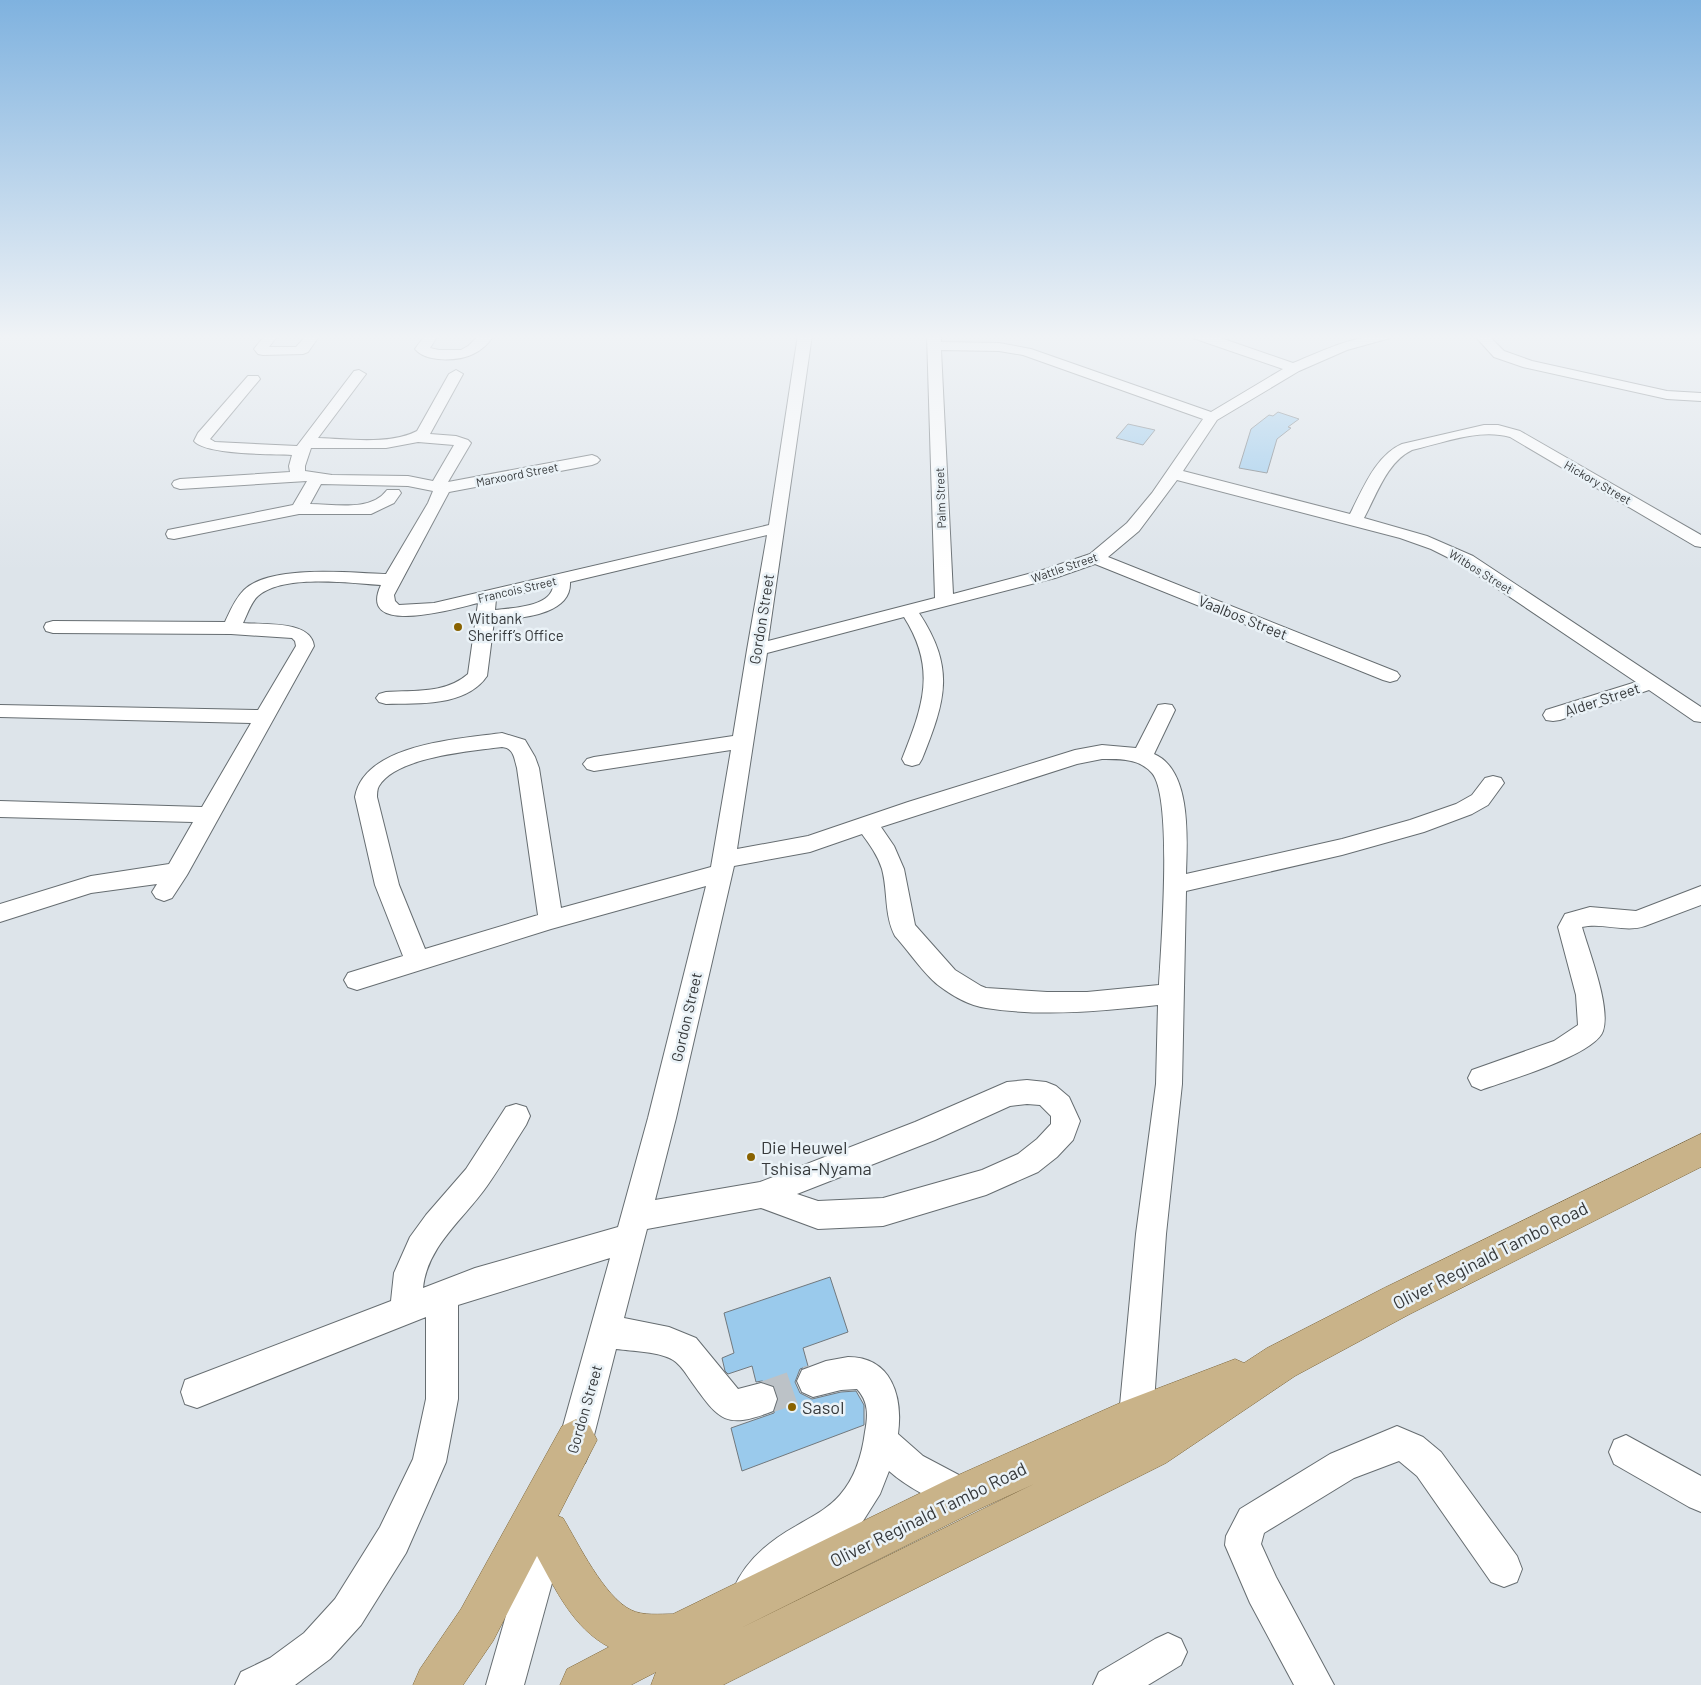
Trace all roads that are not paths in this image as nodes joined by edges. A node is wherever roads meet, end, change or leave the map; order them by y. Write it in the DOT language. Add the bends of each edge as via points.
graph roads {
  1 [pos="223,414"];
  2 [pos="330,414"];
  3 [pos="433,414"];
  4 [pos="794,414"];
  5 [pos="938,414"];
  6 [pos="1202,414"];
  7 [pos="1218,414"];
  8 [pos="1212,417"];
  9 [pos="419,438"];
  10 [pos="305,447"];
  11 [pos="592,460"];
  12 [pos="1174,474"];
  13 [pos="309,477"];
  14 [pos="180,484"];
  15 [pos="440,487"];
  16 [pos="393,493"];
  17 [pos="299,508"];
  18 [pos="1354,521"];
  19 [pos="777,528"];
  20 [pos="174,534"];
  21 [pos="1701,542"];
  22 [pos="1096,558"];
  23 [pos="561,578"];
  24 [pos="392,580"];
  25 [pos="488,595"];
  26 [pos="944,601"];
  27 [pos="908,610"];
  28 [pos="485,616"];
  29 [pos="54,627"];
  30 [pos="231,628"];
  31 [pos="756,650"];
  32 [pos="1390,676"];
  33 [pos="1652,683"];
  34 [pos="386,698"];
  35 [pos="1165,710"];
  36 [pos="0,711"];
  37 [pos="1552,715"];
  38 [pos="1701,716"];
  39 [pos="264,717"];
  40 [pos="742,742"];
  41 [pos="1142,757"];
  42 [pos="912,759"];
  43 [pos="594,764"];
  44 [pos="1492,783"];
  45 [pos="0,809"];
  46 [pos="207,815"];
  47 [pos="866,824"];
  48 [pos="722,867"];
  49 [pos="179,869"];
  50 [pos="1174,886"];
  51 [pos="164,892"];
  52 [pos="1701,895"];
  53 [pos="0,913"];
  54 [pos="550,920"];
  55 [pos="417,961"];
  56 [pos="357,980"];
  57 [pos="1171,994"];
  58 [pos="1481,1078"];
  59 [pos="516,1116"];
  60 [pos="1701,1150"];
  61 [pos="761,1195"];
  62 [pos="633,1227"];
  63 [pos="442,1296"];
  64 [pos="405,1310"];
  65 [pos="606,1331"];
  66 [pos="1281,1362"];
  67 [pos="813,1381"];
  68 [pos="197,1392"];
  69 [pos="761,1399"];
  70 [pos="1136,1416"];
  71 [pos="576,1440"];
  72 [pos="882,1442"];
  73 [pos="1626,1452"];
  74 [pos="962,1495"];
  75 [pos="1701,1495"];
  76 [pos="548,1533"];
  77 [pos="1504,1569"];
  78 [pos="742,1603"];
  79 [pos="674,1637"];
  80 [pos="1168,1652"];
  81 [pos="254,1685"];
  82 [pos="436,1685"];
  83 [pos="505,1685"];
  84 [pos="583,1685"];
  85 [pos="674,1685"];
  86 [pos="1112,1685"];
  87 [pos="1315,1685"];
  1 -- 10 [label="street" via="202,441 212,446"];
  2 -- 10 [label="street"];
  3 -- 9 [label="street"];
  4 -- 19 [label="street, Gordon Street"];
  5 -- 26 [label="street, Palm Street"];
  6 -- 8 [label="street"];
  7 -- 8 [label="street, Wattle Street"];
  8 -- 12 [label="street, Wattle Street"];
  9 -- 10 [label="street" via="399,443"];
  9 -- 15 [label="street, Francois Street" via="463,443"];
  10 -- 13 [label="street" via="297,466 298,473"];
  11 -- 15 [label="street, Marxoord Street"];
  12 -- 18 [label="street, Witbos Street"];
  12 -- 22 [label="street, Wattle Street" via="1133,527"];
  13 -- 14 [label="street"];
  13 -- 15 [label="street" via="405,481"];
  13 -- 17 [label="street"];
  15 -- 24 [label="street, Francois Street" via="436,503"];
  16 -- 17 [label="street" via="388,500 371,508"];
  17 -- 20 [label="street"];
  18 -- 21 [label="street, Hickory Street" via="1387,461 1396,452 1492,429 1515,434"];
  18 -- 33 [label="street, Witbos Street" via="1419,539 1458,555"];
  19 -- 23 [label="street, Francois Street"];
  19 -- 31 [label="street, Gordon Street"];
  22 -- 26 [label="street, Wattle Street" via="1049,574"];
  22 -- 32 [label="street, Vaalbos Street"];
  23 -- 25 [label="street, Francois Street"];
  23 -- 28 [label="street" via="561,592 547,605"];
  24 -- 25 [label="street, Francois Street" via="385,596 386,602 400,611 434,608"];
  24 -- 30 [label="street" via="312,578 271,582 253,591"];
  25 -- 28 [label="street"];
  26 -- 27 [label="street, Wattle Street"];
  27 -- 31 [label="street, Wattle Street"];
  27 -- 42 [label="street" via="928,644 934,666 935,690 932,709"];
  28 -- 34 [label="street" via="477,676 468,685 452,692"];
  29 -- 30 [label="street"];
  30 -- 39 [label="street" via="288,632 304,639 305,646"];
  31 -- 40 [label="street, Gordon Street"];
  33 -- 37 [label="street, Alder Street"];
  33 -- 38 [label="street, Witbos Street"];
  35 -- 41 [label="street"];
  36 -- 39 [label="street"];
  39 -- 46 [label="street"];
  40 -- 43 [label="street"];
  40 -- 48 [label="street, Gordon Street"];
  41 -- 47 [label="street" via="1102,752 1075,758"];
  41 -- 50 [label="street" via="1159,767 1168,780 1176,829"];
  44 -- 50 [label="street" via="1480,800 1416,826 1342,847"];
  45 -- 46 [label="street"];
  46 -- 49 [label="street"];
  47 -- 48 [label="street" via="810,844"];
  47 -- 57 [label="street" via="883,846 894,869 904,929 946,977 972,993 985,998 1047,1002 1087,1002"];
  48 -- 54 [label="street"];
  48 -- 62 [label="street, Gordon Street"];
  49 -- 51 [label="street"];
  49 -- 53 [label="street" via="161,875 74,889"];
  50 -- 57 [label="street"];
  52 -- 58 [label="street" via="1637,920 1580,917 1573,920 1570,927 1593,1023 1590,1032 1563,1049"];
  54 -- 55 [label="street"];
  54 -- 55 [label="street" via="528,768 521,748 511,740 502,740 415,755 379,773 369,784 366,797 387,885"];
  55 -- 56 [label="street"];
  57 -- 70 [label="street" via="1169,1084 1151,1234"];
  59 -- 64 [label="street" via="476,1178 436,1225 422,1247 409,1273"];
  60 -- 66 [label="main road, Oliver Reginald Tambo Road" via="1406,1296"];
  61 -- 61 [label="street" via="1007,1094 1046,1094 1064,1113 1063,1131 1028,1163 986,1182 883,1212 818,1215"];
  61 -- 62 [label="street"];
  62 -- 63 [label="street"];
  62 -- 65 [label="street, Gordon Street"];
  63 -- 64 [label="street"];
  63 -- 81 [label="street" via="442,1399 429,1462 393,1540 348,1612 317,1646 282,1671"];
  64 -- 68 [label="street"];
  65 -- 69 [label="street" via="684,1348 699,1361 726,1402 735,1406"];
  65 -- 71 [label="street, Gordon Street"];
  66 -- 70 [label="main road, Oliver Reginald Tambo Road"];
  66 -- 85 [label="main road, Oliver Reginald Tambo Road" via="1150,1448"];
  67 -- 72 [label="street" via="847,1372 868,1376 875,1383 883,1402"];
  70 -- 74 [label="main road, Oliver Reginald Tambo Road"];
  71 -- 76 [label="street, Gordon Street"];
  71 -- 82 [label="main road" via="478,1625"];
  72 -- 74 [label="street" via="911,1468"];
  72 -- 78 [label="street" via="864,1493 850,1510 779,1558"];
  73 -- 75 [label="street"];
  74 -- 78 [label="main road, Oliver Reginald Tambo Road"];
  76 -- 79 [label="main road" via="586,1596 610,1625 626,1632"];
  76 -- 83 [label="street, Gordon Street"];
  77 -- 87 [label="street" via="1429,1464 1417,1452 1397,1443 1342,1466 1252,1521 1243,1545 1262,1590"];
  78 -- 79 [label="main road, Oliver Reginald Tambo Road"];
  79 -- 84 [label="main road, Oliver Reginald Tambo Road"];
  80 -- 86 [label="street"];
}
